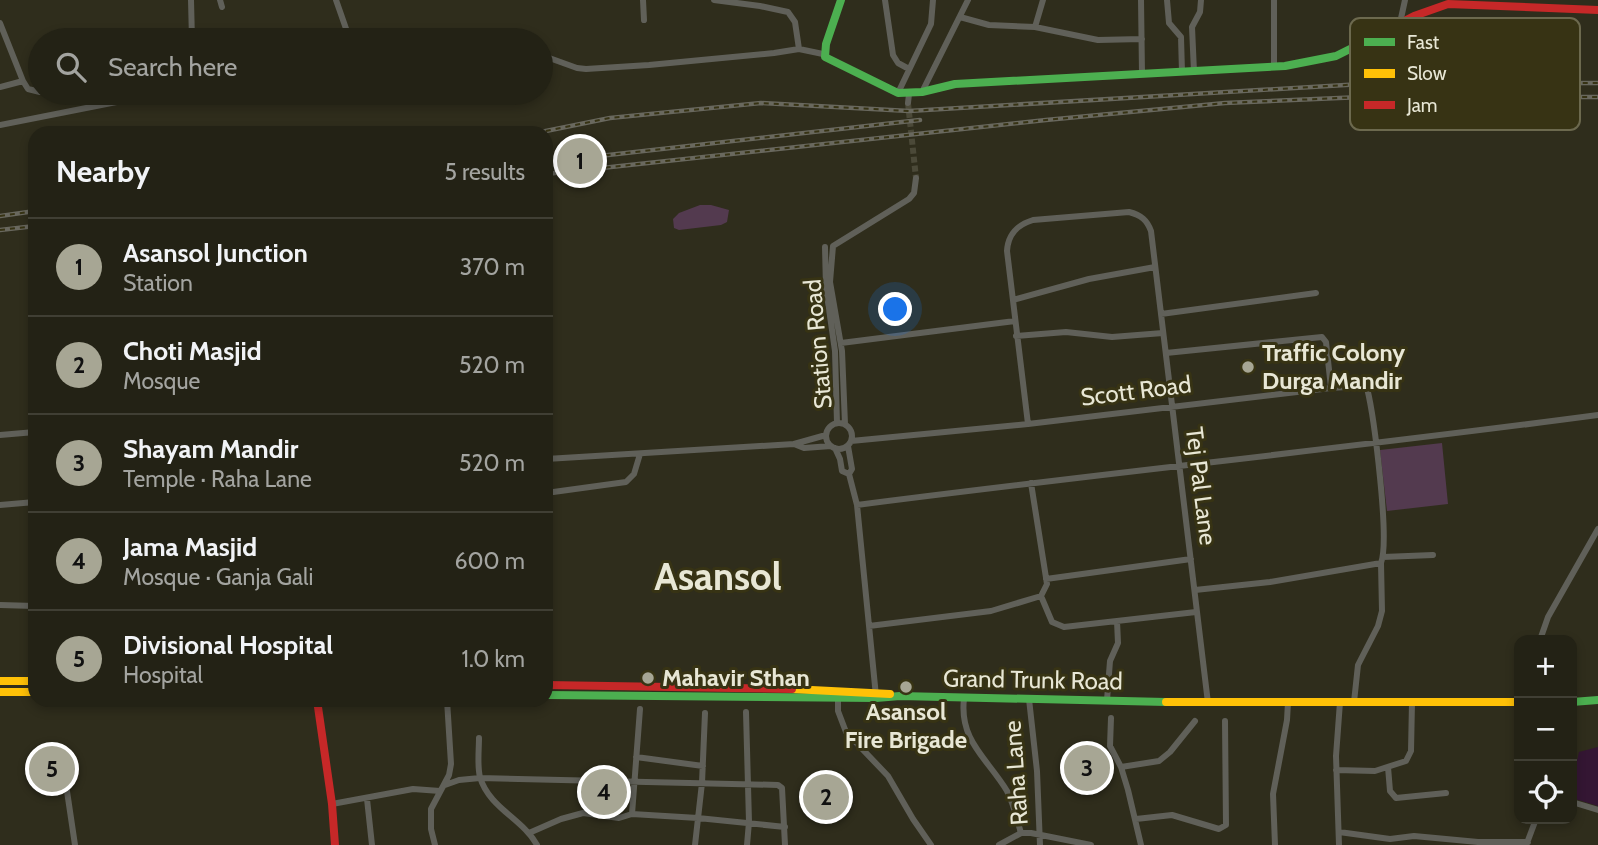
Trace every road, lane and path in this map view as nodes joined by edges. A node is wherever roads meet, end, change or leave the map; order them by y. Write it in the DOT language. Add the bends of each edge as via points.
graph roads {
  1 [pos="191,0"];
  2 [pos="336,0"];
  3 [pos="643,0"];
  4 [pos="714,0"];
  5 [pos="841,0"];
  6 [pos="885,0"];
  7 [pos="933,0"];
  8 [pos="968,0"];
  9 [pos="1043,0"];
  10 [pos="1141,0"];
  11 [pos="1167,0"];
  12 [pos="1201,0"];
  13 [pos="1274,0"];
  14 [pos="1405,0"];
  15 [pos="1450,2"];
  16 [pos="760,3"];
  17 [pos="1598,10"];
  18 [pos="960,16"];
  19 [pos="1401,18"];
  20 [pos="1412,18"];
  21 [pos="644,20"];
  22 [pos="0,23"];
  23 [pos="1035,27"];
  24 [pos="192,28"];
  25 [pos="346,28"];
  26 [pos="1142,39"];
  27 [pos="799,49"];
  28 [pos="1350,49"];
  29 [pos="823,54"];
  30 [pos="553,59"];
  31 [pos="1274,67"];
  32 [pos="909,69"];
  33 [pos="1182,72"];
  34 [pos="1194,72"];
  35 [pos="1142,73"];
  36 [pos="23,81"];
  37 [pos="0,87"];
  38 [pos="28,89"];
  39 [pos="922,92"];
  40 [pos="898,93"];
  41 [pos="909,94"];
  42 [pos="908,103"];
  43 [pos="101,105"];
  44 [pos="0,125"];
  45 [pos="916,178"];
  46 [pos="829,247"];
  47 [pos="1155,267"];
  48 [pos="1316,293"];
  49 [pos="1013,300"];
  50 [pos="1161,314"];
  51 [pos="1015,321"];
  52 [pos="1163,333"];
  53 [pos="1016,335"];
  54 [pos="841,343"];
  55 [pos="1166,352"];
  56 [pos="1331,388"];
  57 [pos="1171,406"];
  58 [pos="1598,415"];
  59 [pos="836,423"];
  60 [pos="845,424"];
  61 [pos="1028,424"];
  62 [pos="28,433"];
  63 [pos="0,435"];
  64 [pos="826,435"];
  65 [pos="849,443"];
  66 [pos="794,444"];
  67 [pos="1376,444"];
  68 [pos="833,447"];
  69 [pos="640,454"];
  70 [pos="553,459"];
  71 [pos="1179,466"];
  72 [pos="849,474"];
  73 [pos="1031,483"];
  74 [pos="553,492"];
  75 [pos="28,503"];
  76 [pos="0,505"];
  77 [pos="857,505"];
  78 [pos="1598,529"];
  79 [pos="1433,555"];
  80 [pos="1191,559"];
  81 [pos="1382,560"];
  82 [pos="1046,579"];
  83 [pos="1195,590"];
  84 [pos="1041,596"];
  85 [pos="0,605"];
  86 [pos="28,606"];
  87 [pos="1196,612"];
  88 [pos="1117,621"];
  89 [pos="869,626"];
  90 [pos="1542,635"];
  91 [pos="0,681"];
  92 [pos="28,681"];
  93 [pos="553,685"];
  94 [pos="0,692"];
  95 [pos="28,692"];
  96 [pos="553,695"];
  97 [pos="876,695"];
  98 [pos="838,697"];
  99 [pos="964,699"];
  100 [pos="1029,699"];
  101 [pos="1598,700"];
  102 [pos="1107,701"];
  103 [pos="1287,702"];
  104 [pos="1340,702"];
  105 [pos="1354,702"];
  106 [pos="1412,702"];
  107 [pos="1514,702"];
  108 [pos="1577,702"];
  109 [pos="1208,703"];
  110 [pos="318,707"];
  111 [pos="447,707"];
  112 [pos="640,709"];
  113 [pos="746,712"];
  114 [pos="705,713"];
  115 [pos="1111,718"];
  116 [pos="1195,721"];
  117 [pos="1225,721"];
  118 [pos="479,738"];
  119 [pos="636,757"];
  120 [pos="703,766"];
  121 [pos="1121,767"];
  122 [pos="1388,767"];
  123 [pos="1336,770"];
  124 [pos="64,771"];
  125 [pos="480,778"];
  126 [pos="634,781"];
  127 [pos="702,783"];
  128 [pos="748,785"];
  129 [pos="442,788"];
  130 [pos="1446,793"];
  131 [pos="367,799"];
  132 [pos="332,804"];
  133 [pos="1577,804"];
  134 [pos="1598,810"];
  135 [pos="632,814"];
  136 [pos="698,818"];
  137 [pos="1136,819"];
  138 [pos="749,822"];
  139 [pos="1533,824"];
  140 [pos="785,827"];
  141 [pos="1339,832"];
  142 [pos="528,833"];
  143 [pos="1021,833"];
  144 [pos="1040,834"];
  145 [pos="1436,836"];
  146 [pos="1393,842"];
  147 [pos="1527,843"];
  148 [pos="75,845"];
  149 [pos="335,845"];
  150 [pos="372,845"];
  151 [pos="435,845"];
  152 [pos="537,845"];
  153 [pos="695,845"];
  154 [pos="747,845"];
  155 [pos="785,845"];
  156 [pos="931,845"];
  157 [pos="999,845"];
  158 [pos="1040,845"];
  159 [pos="1091,845"];
  160 [pos="1141,845"];
  161 [pos="1275,845"];
  162 [pos="1339,845"];
  163 [pos="1438,845"];
  1 -- 24 [label="street"];
  2 -- 25 [label="street"];
  3 -- 21 [label="street"];
  4 -- 16 [label="street"];
  5 -- 29 [label="main road"];
  6 -- 32 [label="street" via="893,55"];
  7 -- 32 [label="street" via="931,24"];
  8 -- 18 [label="street"];
  9 -- 23 [label="street"];
  10 -- 26 [label="street"];
  11 -- 33 [label="street" via="1169,23 1181,37"];
  12 -- 34 [label="street" via="1192,27"];
  13 -- 31 [label="street"];
  14 -- 19 [label="street"];
  15 -- 17 [label="main road"];
  15 -- 20 [label="main road"];
  16 -- 27 [label="street" via="793,16"];
  18 -- 23 [label="street" via="1002,27"];
  18 -- 39 [label="street"];
  22 -- 36 [label="street"];
  23 -- 26 [label="street" via="1098,40"];
  26 -- 35 [label="street"];
  27 -- 29 [label="street"];
  27 -- 30 [label="street" via="586,69"];
  28 -- 31 [label="main road" via="1336,56"];
  29 -- 40 [label="main road"];
  31 -- 34 [label="main road"];
  32 -- 40 [label="street"];
  33 -- 34 [label="main road"];
  33 -- 35 [label="main road"];
  35 -- 39 [label="main road" via="955,84"];
  36 -- 37 [label="street"];
  36 -- 38 [label="street"];
  39 -- 41 [label="main road"];
  40 -- 41 [label="main road"];
  41 -- 42 [label="street"];
  43 -- 44 [label="street"];
  45 -- 46 [label="street, Station Road" via="914,193 904,204"];
  46 -- 54 [label="street, Station Road"];
  46 -- 59 [label="street, Station Road" via="826,288 835,351"];
  47 -- 49 [label="street"];
  47 -- 49 [label="street, Tej Pal Lane" via="1151,232 1144,218 1129,212 1025,222 1013,231 1007,244"];
  47 -- 50 [label="street, Tej Pal Lane"];
  48 -- 50 [label="street"];
  49 -- 51 [label="street"];
  50 -- 52 [label="street, Tej Pal Lane"];
  51 -- 53 [label="street"];
  51 -- 54 [label="street"];
  52 -- 53 [label="street"];
  52 -- 55 [label="street, Tej Pal Lane"];
  53 -- 61 [label="street"];
  54 -- 60 [label="street, Station Road"];
  55 -- 56 [label="street" via="1322,337"];
  55 -- 57 [label="street, Tej Pal Lane"];
  56 -- 57 [label="street, Scott Road"];
  56 -- 67 [label="street, Scott Road" via="1367,388"];
  57 -- 61 [label="street, Scott Road"];
  57 -- 71 [label="street, Tej Pal Lane"];
  58 -- 67 [label="street"];
  59 -- 60 [label="street"];
  59 -- 64 [label="street"];
  60 -- 65 [label="street" via="851,430"];
  61 -- 65 [label="street, Scott Road"];
  62 -- 63 [label="street"];
  64 -- 66 [label="street"];
  64 -- 68 [label="street"];
  65 -- 68 [label="street"];
  65 -- 72 [label="street"];
  66 -- 68 [label="street" via="804,449"];
  66 -- 69 [label="street"];
  67 -- 71 [label="street"];
  67 -- 81 [label="street"];
  68 -- 72 [label="street" via="842,471"];
  69 -- 70 [label="street"];
  69 -- 74 [label="street" via="635,474 626,482"];
  71 -- 73 [label="street"];
  71 -- 80 [label="street, Tej Pal Lane"];
  72 -- 77 [label="street"];
  73 -- 77 [label="street"];
  73 -- 82 [label="street"];
  75 -- 76 [label="street"];
  77 -- 89 [label="street"];
  78 -- 90 [label="street"];
  79 -- 81 [label="street"];
  80 -- 82 [label="street"];
  80 -- 83 [label="street, Tej Pal Lane"];
  81 -- 83 [label="street" via="1270,582"];
  81 -- 105 [label="street" via="1382,611 1358,665"];
  82 -- 84 [label="street"];
  83 -- 87 [label="street, Tej Pal Lane"];
  84 -- 88 [label="street" via="1057,626"];
  84 -- 89 [label="street" via="991,611"];
  85 -- 86 [label="street"];
  87 -- 88 [label="street"];
  87 -- 109 [label="street, Tej Pal Lane"];
  88 -- 102 [label="street" via="1118,643 1110,661"];
  89 -- 97 [label="street"];
  91 -- 92 [label="main road"];
  93 -- 97 [label="main road"];
  94 -- 95 [label="main road"];
  96 -- 98 [label="main road, Grand Trunk Road"];
  97 -- 98 [label="main road, Grand Trunk Road"];
  97 -- 99 [label="main road, Grand Trunk Road"];
  98 -- 156 [label="street" via="848,736 888,776"];
  99 -- 100 [label="main road, Grand Trunk Road"];
  99 -- 143 [label="street" via="967,730 979,755 1006,790"];
  100 -- 102 [label="main road, Grand Trunk Road"];
  100 -- 144 [label="street, Raha Lane"];
  101 -- 108 [label="main road"];
  102 -- 109 [label="main road, Grand Trunk Road"];
  103 -- 104 [label="main road, Grand Trunk Road"];
  103 -- 109 [label="main road, Grand Trunk Road"];
  103 -- 161 [label="street" via="1273,794"];
  104 -- 105 [label="main road, Grand Trunk Road"];
  104 -- 123 [label="street"];
  105 -- 106 [label="main road, Grand Trunk Road"];
  106 -- 107 [label="main road, Grand Trunk Road"];
  106 -- 122 [label="street" via="1409,757"];
  110 -- 132 [label="main road"];
  111 -- 129 [label="street" via="450,764"];
  112 -- 119 [label="street"];
  113 -- 128 [label="street"];
  114 -- 120 [label="street"];
  115 -- 121 [label="street" via="1110,746"];
  116 -- 121 [label="street" via="1159,761"];
  117 -- 137 [label="street" via="1226,825 1219,829 1172,815"];
  118 -- 125 [label="street"];
  119 -- 120 [label="street"];
  119 -- 126 [label="street"];
  120 -- 127 [label="street"];
  121 -- 137 [label="street"];
  122 -- 123 [label="street"];
  122 -- 130 [label="street" via="1390,791 1396,798"];
  123 -- 141 [label="street"];
  124 -- 148 [label="street"];
  125 -- 126 [label="street"];
  125 -- 129 [label="street"];
  125 -- 142 [label="street" via="501,810"];
  126 -- 127 [label="street"];
  126 -- 135 [label="street"];
  127 -- 128 [label="street"];
  127 -- 136 [label="street"];
  128 -- 138 [label="street"];
  128 -- 140 [label="street" via="780,785"];
  129 -- 131 [label="street"];
  129 -- 151 [label="street" via="431,809"];
  131 -- 132 [label="street"];
  131 -- 150 [label="street"];
  132 -- 149 [label="main road"];
  133 -- 134 [label="street"];
  135 -- 136 [label="street"];
  135 -- 142 [label="street" via="573,814"];
  136 -- 138 [label="street"];
  136 -- 153 [label="street"];
  137 -- 160 [label="street"];
  138 -- 140 [label="street"];
  138 -- 154 [label="street"];
  139 -- 147 [label="street"];
  140 -- 155 [label="street"];
  141 -- 146 [label="street"];
  141 -- 162 [label="street"];
  142 -- 152 [label="street"];
  143 -- 144 [label="street"];
  143 -- 157 [label="street"];
  144 -- 158 [label="street, Raha Lane"];
  144 -- 159 [label="street"];
  145 -- 146 [label="street" via="1414,835"];
  145 -- 147 [label="street"];
  145 -- 163 [label="street"];
}
